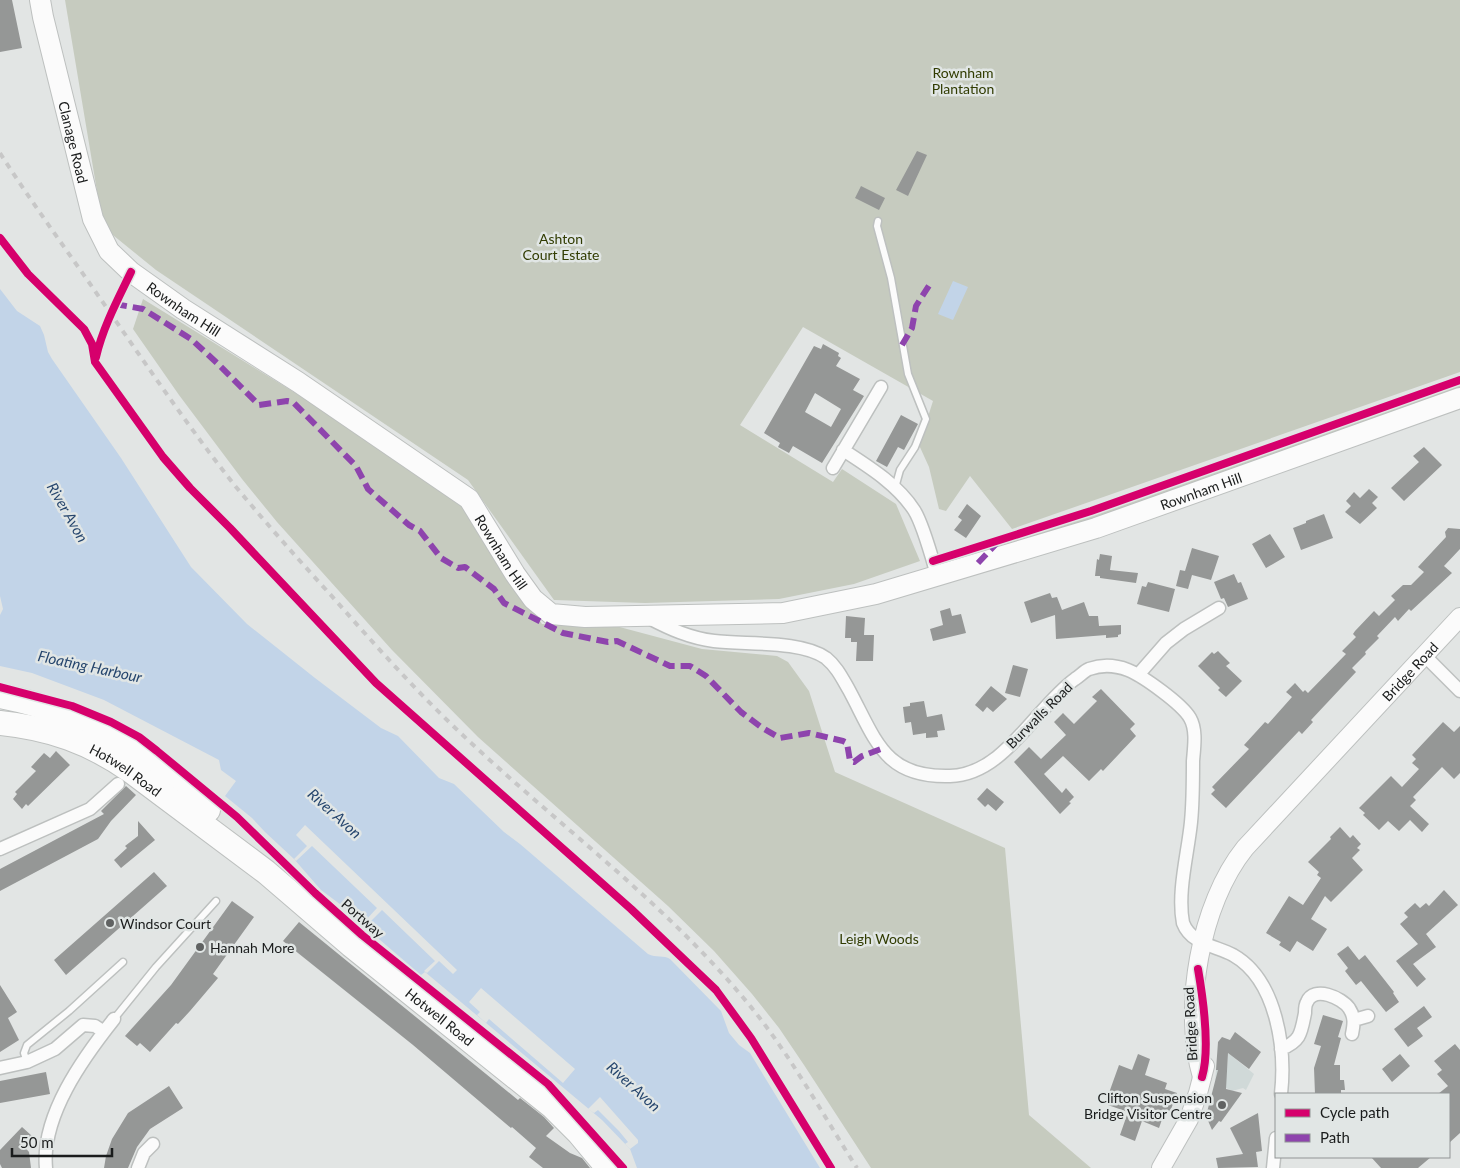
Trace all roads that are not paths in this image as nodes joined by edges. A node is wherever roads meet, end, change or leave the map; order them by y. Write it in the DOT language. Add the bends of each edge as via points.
graph roads {
  1 [pos="40,0"];
  2 [pos="878,221"];
  3 [pos="131,272"];
  4 [pos="881,387"];
  5 [pos="1460,398"];
  6 [pos="843,450"];
  7 [pos="833,468"];
  8 [pos="895,488"];
  9 [pos="937,575"];
  10 [pos="1219,608"];
  11 [pos="646,616"];
  12 [pos="1460,617"];
  13 [pos="1424,655"];
  14 [pos="1138,675"];
  15 [pos="1460,691"];
  16 [pos="0,696"];
  17 [pos="0,711"];
  18 [pos="72,718"];
  19 [pos="0,724"];
  20 [pos="52,733"];
  21 [pos="0,737"];
  22 [pos="118,784"];
  23 [pos="0,849"];
  24 [pos="266,872"];
  25 [pos="216,901"];
  26 [pos="1202,943"];
  27 [pos="123,962"];
  28 [pos="1368,1016"];
  29 [pos="114,1019"];
  30 [pos="1354,1020"];
  31 [pos="104,1032"];
  32 [pos="1352,1034"];
  33 [pos="1282,1049"];
  34 [pos="27,1062"];
  35 [pos="0,1068"];
  36 [pos="1281,1093"];
  37 [pos="153,1144"];
  38 [pos="1275,1148"];
  39 [pos="46,1168"];
  40 [pos="138,1168"];
  41 [pos="608,1168"];
  42 [pos="1161,1168"];
  43 [pos="1273,1168"];
  1 -- 3 [label="main road, Clanage Road" via="93,219 109,251"];
  2 -- 8 [label="lane" via="906,366 926,419 915,447 900,470"];
  3 -- 11 [label="main road, Rownham Hill" via="469,500 533,599 551,614"];
  4 -- 6 [label="street"];
  5 -- 9 [label="main road, Rownham Hill" via="1096,528"];
  6 -- 7 [label="street"];
  6 -- 8 [label="street"];
  8 -- 9 [label="street" via="914,510"];
  9 -- 11 [label="main road, Rownham Hill" via="876,594 783,613"];
  10 -- 14 [label="street" via="1184,628"];
  11 -- 14 [label="street, Burwalls Road" via="678,633 713,641 802,648 825,658 838,670 885,754 903,768 925,775 952,776 974,772 988,764 1024,732 1063,688 1089,669 1112,665"];
  12 -- 13 [label="main road, Bridge Road"];
  13 -- 15 [label="street"];
  13 -- 26 [label="main road, Bridge Road" via="1237,858 1219,890"];
  14 -- 26 [label="street, Burwalls Road" via="1161,690 1191,719 1194,737 1191,820 1182,916 1185,928"];
  16 -- 18 [label="highway" via="48,708"];
  17 -- 18 [label="highway"];
  18 -- 24 [label="highway, Hotwell Road" via="125,743 149,760 206,808"];
  19 -- 20 [label="highway, Hotwell Road"];
  20 -- 21 [label="highway"];
  20 -- 24 [label="highway, Hotwell Road" via="78,740 109,756"];
  22 -- 23 [label="street" via="90,809"];
  24 -- 41 [label="highway, Hotwell Road" via="351,945 553,1107"];
  25 -- 29 [label="lane"];
  26 -- 33 [label="street" via="1244,962 1254,974 1274,1011"];
  26 -- 42 [label="main road, Bridge Road" via="1193,997 1200,1085 1189,1119"];
  27 -- 34 [label="lane" via="28,1046 24,1053"];
  28 -- 30 [label="street"];
  29 -- 31 [label="street"];
  30 -- 32 [label="street"];
  30 -- 33 [label="street" via="1343,1002 1320,993 1313,995 1307,1002 1298,1038"];
  31 -- 34 [label="street" via="95,1026 83,1025 55,1049"];
  31 -- 39 [label="street" via="73,1076 56,1113 48,1136"];
  33 -- 36 [label="street"];
  34 -- 35 [label="street"];
  37 -- 40 [label="street" via="144,1153"];
  38 -- 43 [label="street"];
}
